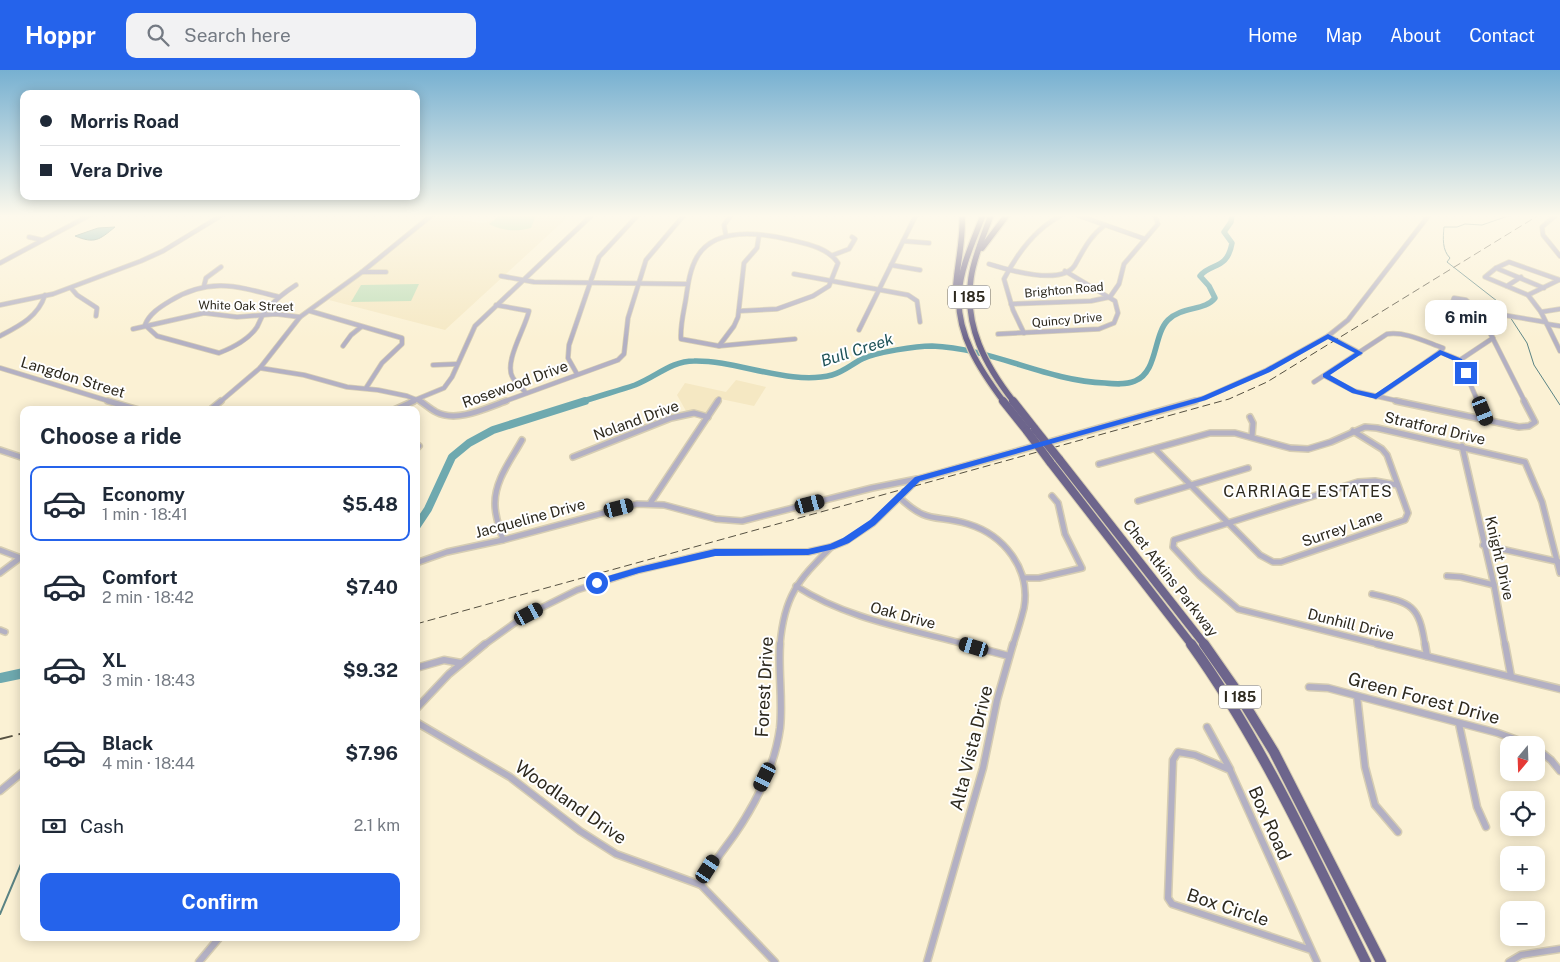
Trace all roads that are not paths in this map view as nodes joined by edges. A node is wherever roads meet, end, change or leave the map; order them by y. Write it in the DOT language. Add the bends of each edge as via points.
graph roads {
  1 [pos="12,257"];
  2 [pos="152,257"];
  3 [pos="381,257"];
  4 [pos="549,257"];
  5 [pos="601,257"];
  6 [pos="649,257"];
  7 [pos="697,257"];
  8 [pos="750,257"];
  9 [pos="834,257"];
  10 [pos="895,257"];
  11 [pos="960,257"];
  12 [pos="968,257"];
  13 [pos="977,257"];
  14 [pos="1019,257"];
  15 [pos="1078,257"];
  16 [pos="1130,257"];
  17 [pos="1397,257"];
  18 [pos="0,263"];
  19 [pos="989,264"];
  20 [pos="891,265"];
  21 [pos="221,267"];
  22 [pos="1496,268"];
  23 [pos="920,270"];
  24 [pos="1008,270"];
  25 [pos="1065,271"];
  26 [pos="362,272"];
  27 [pos="386,272"];
  28 [pos="794,274"];
  29 [pos="501,276"];
  30 [pos="1521,277"];
  31 [pos="525,280"];
  32 [pos="1560,280"];
  33 [pos="830,281"];
  34 [pos="590,283"];
  35 [pos="638,284"];
  36 [pos="687,284"];
  37 [pos="204,286"];
  38 [pos="296,286"];
  39 [pos="1507,286"];
  40 [pos="71,288"];
  41 [pos="1544,288"];
  42 [pos="879,289"];
  43 [pos="1528,295"];
  44 [pos="45,296"];
  45 [pos="279,297"];
  46 [pos="1110,297"];
  47 [pos="1012,304"];
  48 [pos="0,305"];
  49 [pos="496,305"];
  50 [pos="1560,309"];
  51 [pos="310,311"];
  52 [pos="739,311"];
  53 [pos="1480,311"];
  54 [pos="1541,312"];
  55 [pos="262,315"];
  56 [pos="96,316"];
  57 [pos="300,317"];
  58 [pos="920,322"];
  59 [pos="1546,323"];
  60 [pos="145,325"];
  61 [pos="1560,326"];
  62 [pos="361,327"];
  63 [pos="132,329"];
  64 [pos="859,330"];
  65 [pos="998,334"];
  66 [pos="1024,334"];
  67 [pos="0,336"];
  68 [pos="1328,336"];
  69 [pos="965,337"];
  70 [pos="1493,338"];
  71 [pos="795,339"];
  72 [pos="1559,345"];
  73 [pos="343,346"];
  74 [pos="719,346"];
  75 [pos="1560,351"];
  76 [pos="1440,352"];
  77 [pos="1360,353"];
  78 [pos="1460,360"];
  79 [pos="457,364"];
  80 [pos="433,365"];
  81 [pos="0,368"];
  82 [pos="260,368"];
  83 [pos="577,374"];
  84 [pos="1325,376"];
  85 [pos="1314,382"];
  86 [pos="366,388"];
  87 [pos="526,393"];
  88 [pos="1376,397"];
  89 [pos="719,399"];
  90 [pos="419,400"];
  91 [pos="126,406"];
  92 [pos="215,406"];
  93 [pos="401,406"];
  94 [pos="708,417"];
  95 [pos="1250,417"];
  96 [pos="1487,422"];
  97 [pos="1353,431"];
  98 [pos="1252,436"];
  99 [pos="522,440"];
  100 [pos="1462,446"];
  101 [pos="1155,449"];
  102 [pos="0,450"];
  103 [pos="20,457"];
  104 [pos="573,457"];
  105 [pos="1054,460"];
  106 [pos="1099,464"];
  107 [pos="1248,468"];
  108 [pos="918,479"];
  109 [pos="1191,485"];
  110 [pos="1397,485"];
  111 [pos="1052,496"];
  112 [pos="899,497"];
  113 [pos="651,502"];
  114 [pos="1138,502"];
  115 [pos="1230,524"];
  116 [pos="503,540"];
  117 [pos="1483,544"];
  118 [pos="831,547"];
  119 [pos="0,550"];
  120 [pos="20,556"];
  121 [pos="20,559"];
  122 [pos="420,562"];
  123 [pos="1558,562"];
  124 [pos="0,572"];
  125 [pos="1560,573"];
  126 [pos="1447,576"];
  127 [pos="1024,578"];
  128 [pos="1494,585"];
  129 [pos="796,586"];
  130 [pos="1372,594"];
  131 [pos="1009,656"];
  132 [pos="1427,656"];
  133 [pos="461,663"];
  134 [pos="420,667"];
  135 [pos="1511,676"];
  136 [pos="1309,687"];
  137 [pos="1560,689"];
  138 [pos="1358,696"];
  139 [pos="420,705"];
  140 [pos="420,724"];
  141 [pos="1459,724"];
  142 [pos="1207,727"];
  143 [pos="1506,736"];
  144 [pos="1545,755"];
  145 [pos="1230,770"];
  146 [pos="1560,771"];
  147 [pos="20,774"];
  148 [pos="0,791"];
  149 [pos="1486,827"];
  150 [pos="1398,832"];
  151 [pos="700,885"];
  152 [pos="216,941"];
  153 [pos="1560,949"];
  154 [pos="1311,950"];
  155 [pos="199,962"];
  156 [pos="775,962"];
  157 [pos="927,962"];
  158 [pos="1316,962"];
  159 [pos="1366,962"];
  160 [pos="1381,962"];
  161 [pos="1509,962"];
  1 -- 18 [label="street"];
  2 -- 40 [label="street"];
  3 -- 26 [label="street"];
  4 -- 31 [label="street"];
  5 -- 34 [label="street"];
  6 -- 35 [label="street, Rosewood Drive"];
  7 -- 36 [label="street"];
  8 -- 52 [label="street" via="744,263"];
  9 -- 33 [label="street" via="838,263"];
  10 -- 20 [label="street"];
  11 -- 69 [label="highway" via="954,293 955,308"];
  12 -- 69 [label="highway, Chet Atkins Parkway / I 185" via="960,293"];
  13 -- 105 [label="highway, Chet Atkins Parkway / I 185, bridge" via="969,291 970,318 976,340 992,373 1035,429"];
  14 -- 24 [label="street"];
  15 -- 25 [label="street" via="1072,268"];
  16 -- 46 [label="street, Brighton Road"];
  17 -- 68 [label="street" via="1348,320"];
  19 -- 24 [label="street"];
  20 -- 23 [label="street"];
  20 -- 42 [label="street"];
  21 -- 37 [label="street" via="206,278"];
  22 -- 30 [label="street"];
  22 -- 32 [label="street" via="1509,262"];
  22 -- 39 [label="street" via="1485,277"];
  24 -- 25 [label="street" via="1038,274"];
  24 -- 47 [label="street" via="1004,279"];
  25 -- 46 [label="street, Quincy Drive"];
  26 -- 27 [label="street"];
  26 -- 51 [label="street"];
  28 -- 33 [label="street"];
  29 -- 31 [label="street"];
  30 -- 39 [label="street"];
  30 -- 41 [label="street"];
  31 -- 34 [label="street"];
  31 -- 49 [label="street"];
  32 -- 41 [label="street"];
  33 -- 42 [label="street"];
  33 -- 52 [label="street" via="822,291 799,302 777,309"];
  34 -- 35 [label="street"];
  34 -- 83 [label="street" via="569,346 568,358"];
  35 -- 36 [label="street"];
  35 -- 83 [label="street, Rosewood Drive" via="625,335 624,354 618,360"];
  36 -- 74 [label="street" via="681,339"];
  37 -- 45 [label="street" via="231,284"];
  37 -- 60 [label="street" via="169,301 151,315"];
  38 -- 45 [label="street"];
  39 -- 43 [label="street"];
  40 -- 44 [label="street"];
  40 -- 56 [label="street" via="97,308"];
  41 -- 43 [label="street"];
  42 -- 58 [label="street" via="914,299"];
  42 -- 64 [label="street"];
  43 -- 54 [label="street"];
  44 -- 48 [label="street"];
  44 -- 67 [label="street" via="40,310"];
  45 -- 55 [label="street"];
  46 -- 47 [label="street, Brighton Road"];
  46 -- 66 [label="street, Quincy Drive" via="1117,304 1118,313 1114,323 1108,326"];
  47 -- 66 [label="street"];
  49 -- 79 [label="street" via="472,330"];
  49 -- 87 [label="street" via="529,311 528,321 509,365 512,377"];
  50 -- 54 [label="street"];
  51 -- 57 [label="street"];
  51 -- 62 [label="street"];
  52 -- 74 [label="street" via="734,326"];
  53 -- 53 [label="street" via="1466,300 1454,298 1452,301"];
  53 -- 59 [label="street"];
  53 -- 70 [label="street"];
  54 -- 59 [label="street"];
  55 -- 57 [label="street, White Oak Street"];
  55 -- 60 [label="street, White Oak Street" via="237,317 204,313"];
  55 -- 60 [label="street" via="252,332 219,352 157,336"];
  57 -- 82 [label="street"];
  59 -- 61 [label="street"];
  59 -- 72 [label="street"];
  60 -- 63 [label="street, White Oak Street"];
  62 -- 73 [label="street"];
  62 -- 86 [label="street" via="402,338 402,344 382,363"];
  65 -- 66 [label="street, Quincy Drive"];
  68 -- 77 [label="street"];
  68 -- 108 [label="street" via="1268,370 1204,398"];
  69 -- 105 [label="highway, Chet Atkins Parkway / I 185, bridge" via="981,370 1027,431"];
  70 -- 78 [label="street"];
  70 -- 96 [label="street" via="1535,422 1521,428"];
  71 -- 74 [label="street"];
  72 -- 75 [label="street"];
  76 -- 77 [label="street" via="1442,348 1435,345 1392,333"];
  76 -- 78 [label="street"];
  76 -- 88 [label="street"];
  77 -- 84 [label="street"];
  78 -- 96 [label="street"];
  79 -- 80 [label="street"];
  79 -- 90 [label="street" via="445,388"];
  81 -- 91 [label="street, Langdon Street"];
  82 -- 86 [label="street, Rosewood Drive" via="304,375 347,387"];
  82 -- 92 [label="street"];
  83 -- 87 [label="street, Rosewood Drive"];
  84 -- 85 [label="street"];
  84 -- 88 [label="street" via="1354,391"];
  86 -- 90 [label="street, Rosewood Drive"];
  87 -- 90 [label="street, Rosewood Drive" via="464,415 449,416 437,413"];
  88 -- 96 [label="street"];
  89 -- 94 [label="street"];
  90 -- 93 [label="street"];
  94 -- 104 [label="street, Noland Drive" via="694,413 671,418"];
  94 -- 113 [label="street"];
  95 -- 98 [label="street" via="1254,423"];
  97 -- 98 [label="street, Stratford Drive" via="1308,449 1290,448"];
  97 -- 100 [label="street, Stratford Drive" via="1377,428"];
  97 -- 110 [label="street, Surrey Lane" via="1387,455"];
  98 -- 101 [label="street, Stratford Drive" via="1210,433"];
  99 -- 116 [label="street" via="499,481 496,496 495,507"];
  100 -- 117 [label="street, Knight Drive"];
  100 -- 123 [label="street, Stratford Drive" via="1526,462"];
  101 -- 106 [label="street, Stratford Drive"];
  101 -- 109 [label="street"];
  102 -- 103 [label="street"];
  105 -- 159 [label="highway, Chet Atkins Parkway / I 185" via="1218,681 1276,780"];
  105 -- 160 [label="highway, Chet Atkins Parkway / I 185" via="1204,644 1234,687 1274,752"];
  107 -- 109 [label="street"];
  108 -- 112 [label="street"];
  108 -- 113 [label="street" via="741,521"];
  109 -- 114 [label="street"];
  109 -- 115 [label="street"];
  110 -- 115 [label="street" via="1358,482"];
  110 -- 115 [label="street, Surrey Lane" via="1408,513 1405,520 1281,562 1273,562 1260,555"];
  111 -- 127 [label="street" via="1058,503 1065,534 1082,568 1039,578"];
  112 -- 118 [label="street" via="872,523"];
  112 -- 127 [label="street, Alta Vista Drive" via="923,517 968,524 989,533 1014,554"];
  113 -- 116 [label="street, Jacqueline Drive" via="590,515"];
  115 -- 132 [label="street, Dunhill Drive" via="1174,540 1173,547 1238,609"];
  116 -- 122 [label="street, Jacqueline Drive"];
  117 -- 123 [label="street"];
  117 -- 128 [label="street, Knight Drive"];
  118 -- 129 [label="street, Forest Drive"];
  118 -- 133 [label="street" via="808,552 715,552 614,578 565,595 523,617"];
  119 -- 120 [label="street"];
  121 -- 124 [label="street"];
  123 -- 125 [label="street"];
  126 -- 128 [label="street"];
  127 -- 131 [label="street, Alta Vista Drive" via="1024,607"];
  128 -- 135 [label="street, Knight Drive"];
  129 -- 131 [label="street, Oak Drive" via="818,600 850,612"];
  129 -- 151 [label="street, Forest Drive" via="784,611 779,645 780,728 775,749 751,805"];
  130 -- 132 [label="street" via="1409,603 1416,609"];
  131 -- 157 [label="street, Alta Vista Drive" via="983,768"];
  132 -- 135 [label="street, Dunhill Drive"];
  133 -- 134 [label="street" via="451,659"];
  133 -- 139 [label="street"];
  135 -- 137 [label="street, Dunhill Drive"];
  136 -- 138 [label="street, Green Forest Drive"];
  138 -- 141 [label="street, Green Forest Drive"];
  138 -- 150 [label="street" via="1365,767 1375,805"];
  140 -- 151 [label="street, Woodland Drive" via="510,777 580,831 616,854"];
  141 -- 143 [label="street, Green Forest Drive"];
  141 -- 149 [label="street" via="1477,807"];
  142 -- 145 [label="street, Box Road"];
  144 -- 146 [label="street"];
  145 -- 154 [label="street, Box Road"];
  145 -- 154 [label="street, Box Circle" via="1195,755 1178,752 1173,760 1168,898 1172,904"];
  147 -- 148 [label="street"];
  151 -- 156 [label="street, Woodland Drive"];
  152 -- 155 [label="street"];
  153 -- 161 [label="street" via="1521,955"];
  154 -- 158 [label="street, Box Road"];
}
